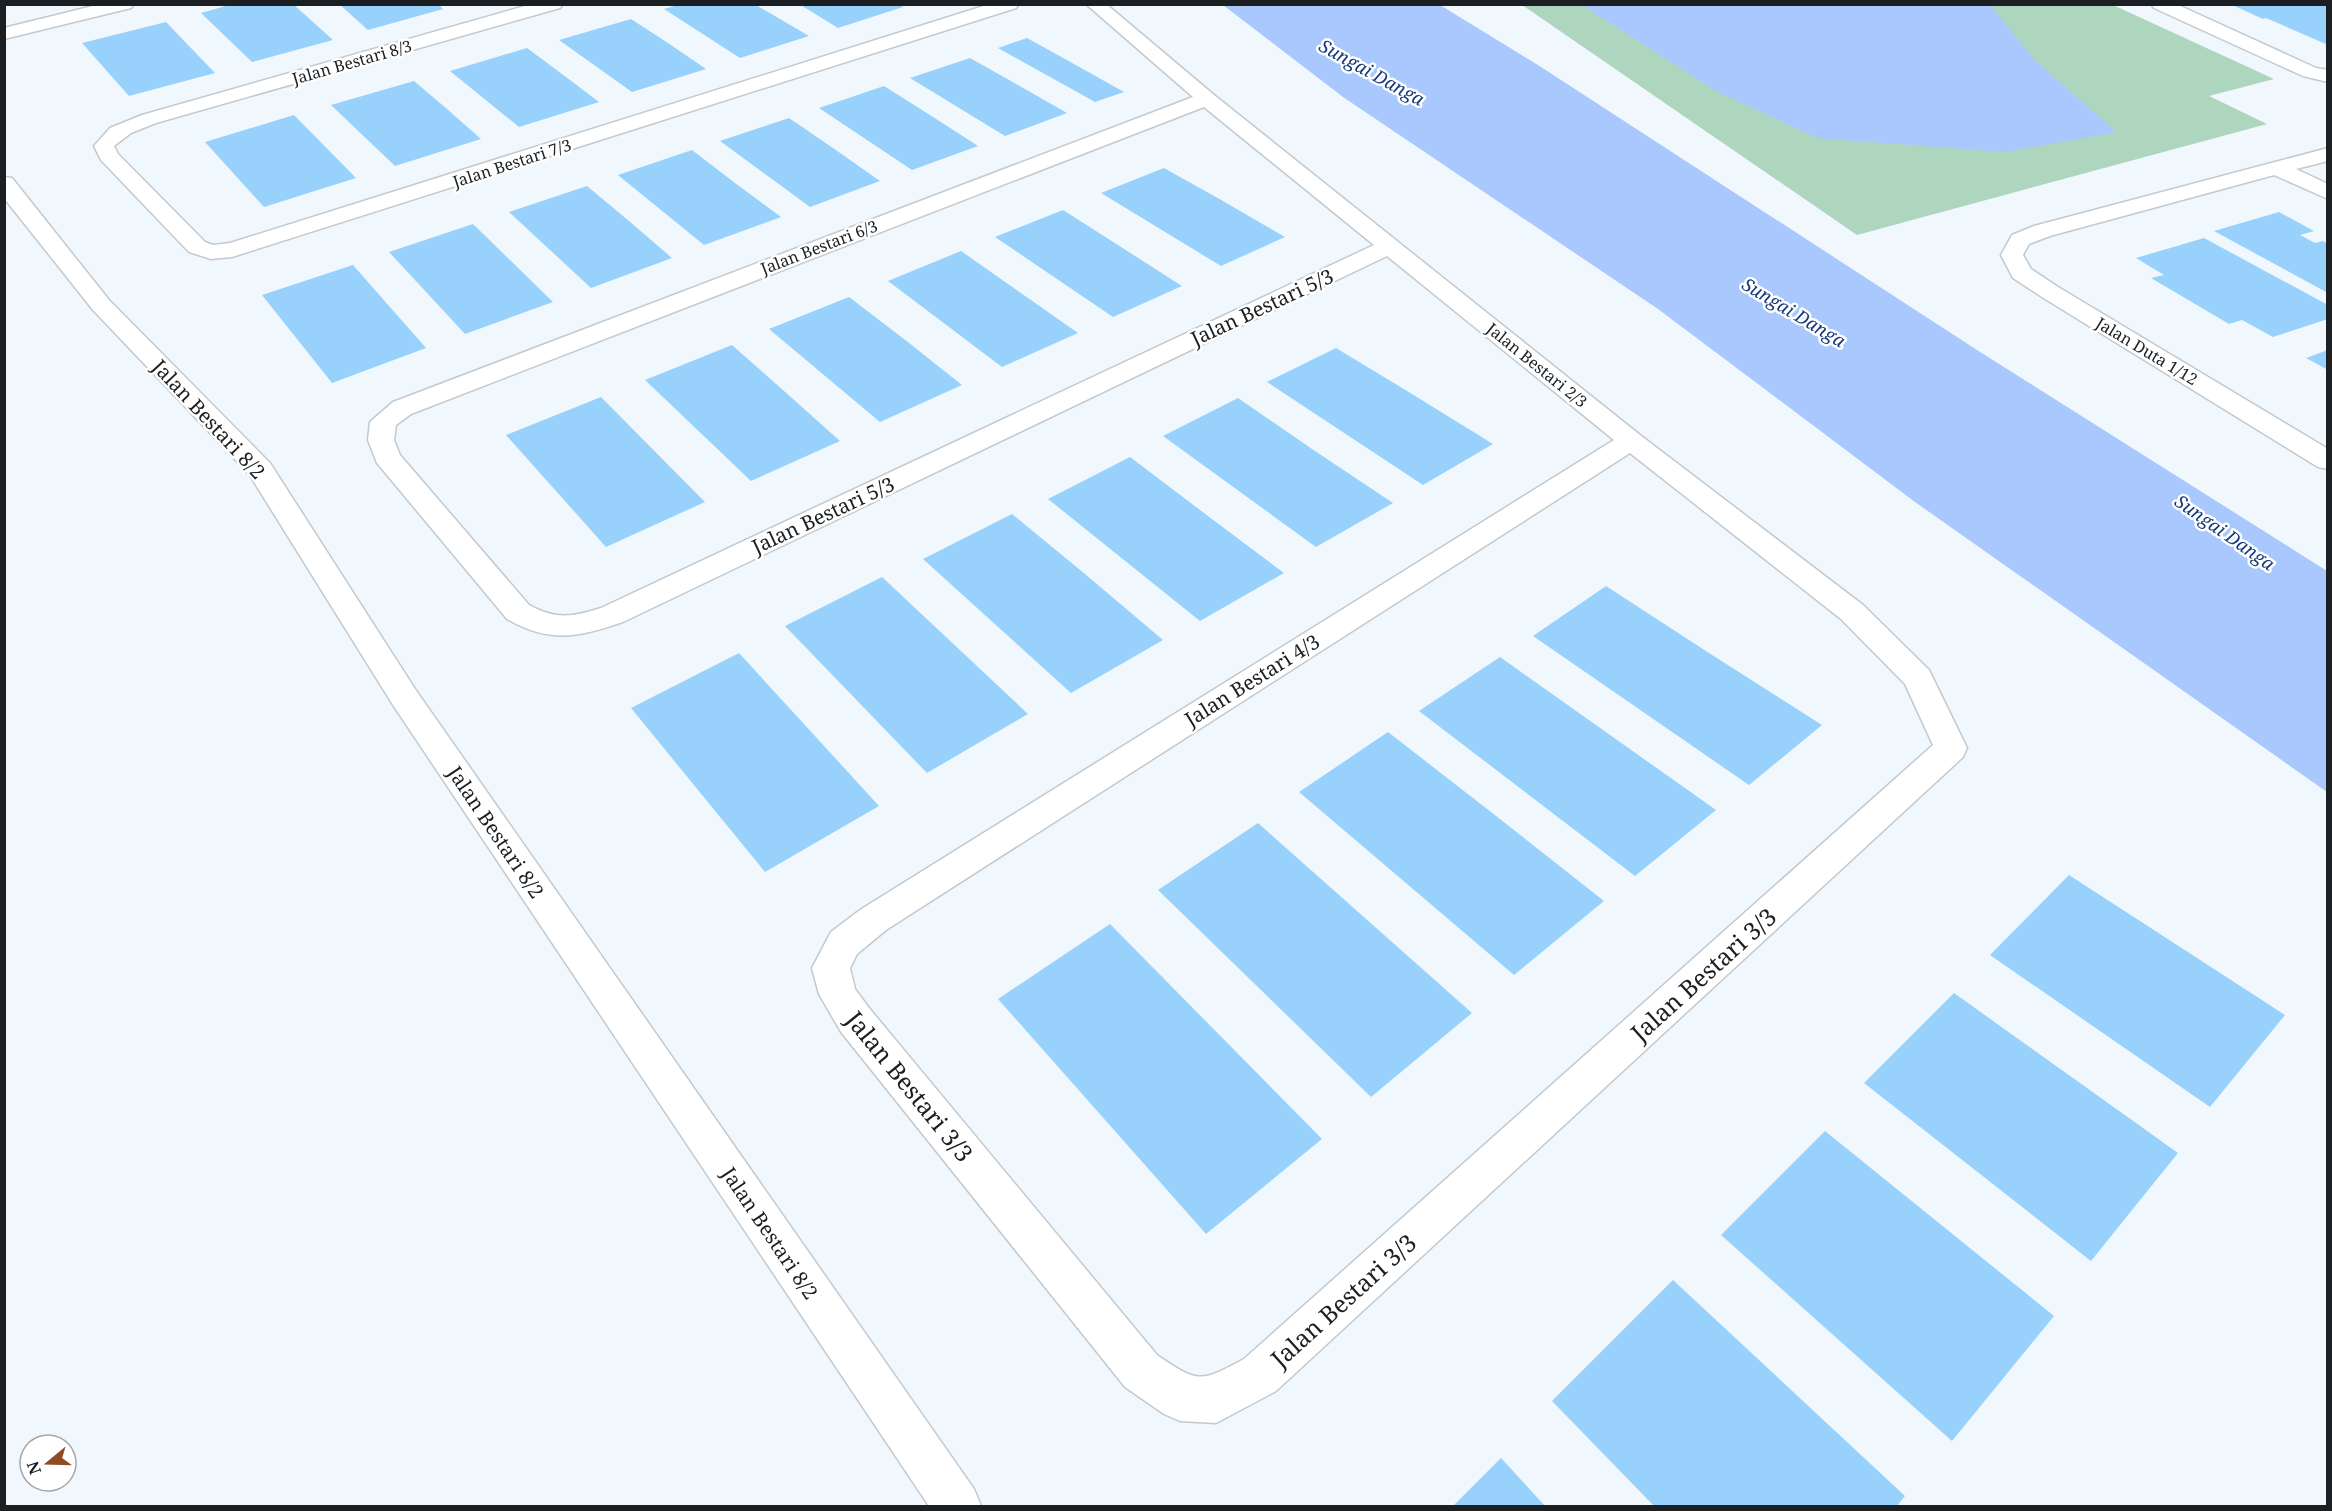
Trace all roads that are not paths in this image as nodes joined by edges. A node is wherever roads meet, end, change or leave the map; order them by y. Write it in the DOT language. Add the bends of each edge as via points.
graph roads {
  1 [pos="125,4"];
  2 [pos="554,4"];
  3 [pos="1010,4"];
  4 [pos="1095,4"];
  5 [pos="2160,4"];
  6 [pos="4,34"];
  7 [pos="2328,76"];
  8 [pos="1207,99"];
  9 [pos="149,118"];
  10 [pos="2328,154"];
  11 [pos="2277,168"];
  12 [pos="4,183"];
  13 [pos="2328,193"];
  14 [pos="1390,246"];
  15 [pos="431,396"];
  16 [pos="1631,441"];
  17 [pos="2328,460"];
  18 [pos="1951,748"];
  19 [pos="873,920"];
  20 [pos="957,1506"];
  1 -- 6 [label="street"];
  2 -- 9 [label="street, Jalan Bestari 8/3"];
  3 -- 9 [label="street, Jalan Bestari 7/3" via="232,250 211,252 196,247 108,156 104,146 109,138"];
  4 -- 8 [label="street, Jalan Bestari 2/3"];
  5 -- 7 [label="street" via="2294,65"];
  8 -- 14 [label="street, Jalan Bestari 2/3"];
  8 -- 15 [label="street, Jalan Bestari 6/3"];
  10 -- 11 [label="street"];
  11 -- 13 [label="street"];
  11 -- 17 [label="street, Jalan Duta 1/12" via="2042,231 2020,240 2012,255 2021,273"];
  12 -- 20 [label="street, Jalan Bestari 8/2" via="101,305 260,469 404,697"];
  14 -- 15 [label="street, Jalan Bestari 5/3" via="584,625 558,627 535,623 518,612 387,457 381,440 383,422 402,408"];
  14 -- 16 [label="street, Jalan Bestari 2/3"];
  16 -- 18 [label="street, Jalan Bestari 2/3" via="1852,612 1918,678"];
  16 -- 19 [label="street, Jalan Bestari 4/3"];
  18 -- 19 [label="street, Jalan Bestari 3/3" via="1260,1375 1216,1400 1179,1398 1141,1371 855,1020 838,994 831,968 844,943"];
}
